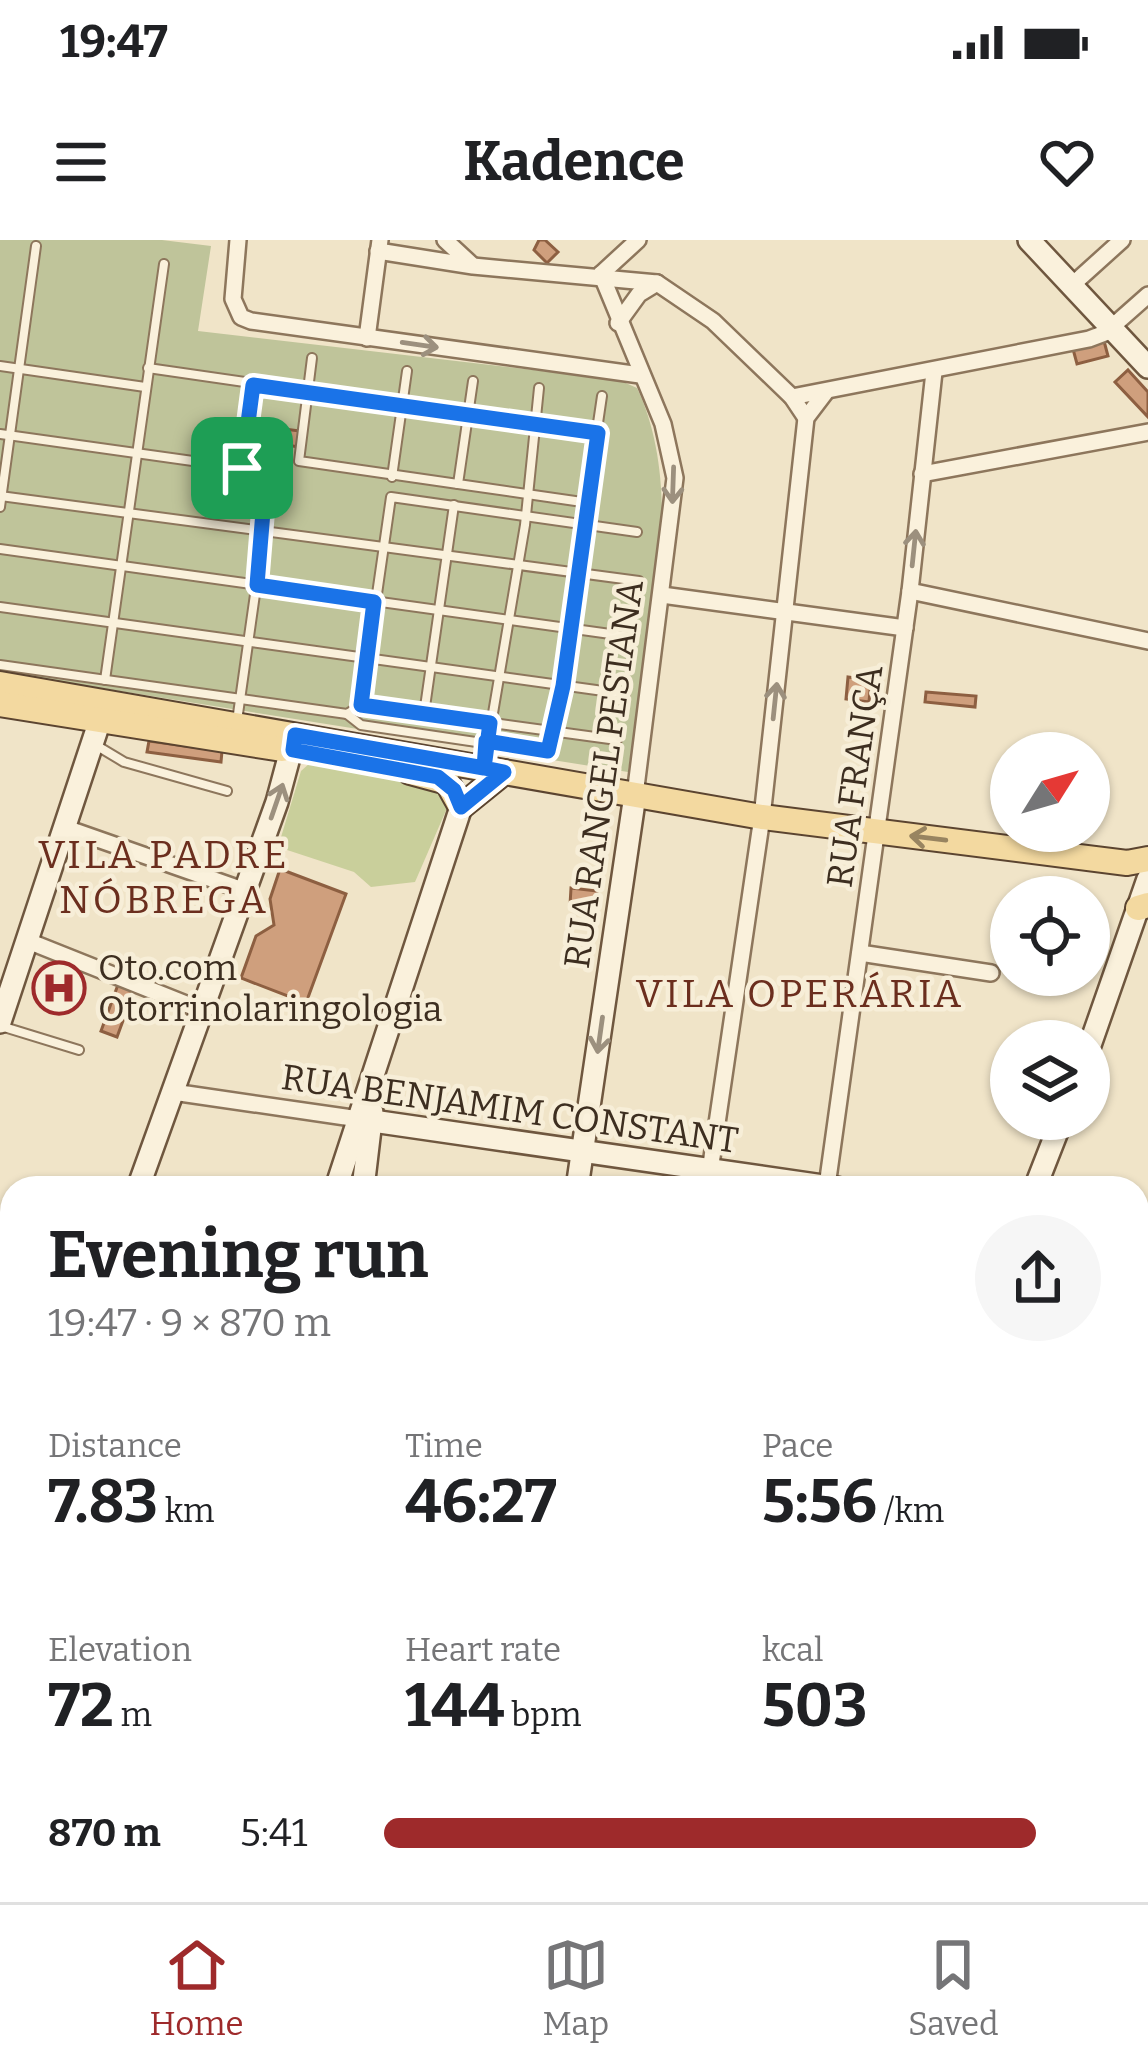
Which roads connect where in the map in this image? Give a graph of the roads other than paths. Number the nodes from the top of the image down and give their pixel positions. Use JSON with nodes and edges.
{"nodes":[{"id":1,"x":445,"y":240,"type":"edge"},
{"id":2,"x":638,"y":240,"type":"edge"},
{"id":3,"x":1029,"y":240,"type":"edge"},
{"id":4,"x":1123,"y":240,"type":"edge"},
{"id":5,"x":233,"y":241,"type":"edge"},
{"id":6,"x":379,"y":245,"type":"edge"},
{"id":7,"x":36,"y":246,"type":"dead end"},
{"id":8,"x":164,"y":264,"type":"dead end"},
{"id":9,"x":473,"y":266,"type":"junction"},
{"id":10,"x":602,"y":274,"type":"junction"},
{"id":11,"x":656,"y":284,"type":"junction"},
{"id":12,"x":1072,"y":286,"type":"junction"},
{"id":13,"x":1148,"y":295,"type":"edge"},
{"id":14,"x":618,"y":323,"type":"junction"},
{"id":15,"x":1110,"y":328,"type":"junction"},
{"id":16,"x":367,"y":338,"type":"junction"},
{"id":17,"x":312,"y":358,"type":"dead end"},
{"id":18,"x":0,"y":366,"type":"edge"},
{"id":19,"x":1148,"y":367,"type":"edge"},
{"id":20,"x":20,"y":368,"type":"junction"},
{"id":21,"x":148,"y":368,"type":"junction"},
{"id":22,"x":407,"y":371,"type":"dead end"},
{"id":23,"x":934,"y":372,"type":"junction"},
{"id":24,"x":640,"y":375,"type":"junction"},
{"id":25,"x":473,"y":381,"type":"dead end"},
{"id":26,"x":253,"y":385,"type":"junction"},
{"id":27,"x":145,"y":387,"type":"junction"},
{"id":28,"x":539,"y":388,"type":"dead end"},
{"id":29,"x":825,"y":393,"type":"junction"},
{"id":30,"x":307,"y":394,"type":"junction"},
{"id":31,"x":602,"y":396,"type":"dead end"},
{"id":32,"x":792,"y":397,"type":"junction"},
{"id":33,"x":402,"y":406,"type":"junction"},
{"id":34,"x":468,"y":414,"type":"junction"},
{"id":35,"x":806,"y":418,"type":"junction"},
{"id":36,"x":536,"y":423,"type":"junction"},
{"id":37,"x":1148,"y":432,"type":"edge"},
{"id":38,"x":598,"y":433,"type":"junction"},
{"id":39,"x":5,"y":435,"type":"edge"},
{"id":40,"x":136,"y":453,"type":"junction"},
{"id":41,"x":242,"y":468,"type":"junction"},
{"id":42,"x":922,"y":474,"type":"junction"},
{"id":43,"x":392,"y":477,"type":"junction"},
{"id":44,"x":458,"y":484,"type":"junction"},
{"id":45,"x":528,"y":495,"type":"junction"},
{"id":46,"x":1,"y":496,"type":"edge"},
{"id":47,"x":589,"y":503,"type":"junction"},
{"id":48,"x":454,"y":505,"type":"junction"},
{"id":49,"x":0,"y":507,"type":"edge"},
{"id":50,"x":129,"y":513,"type":"junction"},
{"id":51,"x":526,"y":517,"type":"junction"},
{"id":52,"x":586,"y":525,"type":"junction"},
{"id":53,"x":264,"y":531,"type":"junction"},
{"id":54,"x":637,"y":532,"type":"dead end"},
{"id":55,"x":382,"y":548,"type":"junction"},
{"id":56,"x":0,"y":549,"type":"edge"},
{"id":57,"x":448,"y":557,"type":"junction"},
{"id":58,"x":122,"y":565,"type":"junction"},
{"id":59,"x":516,"y":566,"type":"junction"},
{"id":60,"x":579,"y":574,"type":"junction"},
{"id":61,"x":639,"y":581,"type":"dead end"},
{"id":62,"x":257,"y":585,"type":"junction"},
{"id":63,"x":910,"y":590,"type":"junction"},
{"id":64,"x":662,"y":595,"type":"junction"},
{"id":65,"x":374,"y":602,"type":"junction"},
{"id":66,"x":0,"y":607,"type":"edge"},
{"id":67,"x":441,"y":611,"type":"junction"},
{"id":68,"x":784,"y":611,"type":"junction"},
{"id":69,"x":510,"y":620,"type":"junction"},
{"id":70,"x":113,"y":622,"type":"junction"},
{"id":71,"x":905,"y":628,"type":"junction"},
{"id":72,"x":570,"y":629,"type":"junction"},
{"id":73,"x":632,"y":637,"type":"dead end"},
{"id":74,"x":248,"y":639,"type":"junction"},
{"id":75,"x":1148,"y":641,"type":"edge"},
{"id":76,"x":367,"y":657,"type":"junction"},
{"id":77,"x":0,"y":664,"type":"edge"},
{"id":78,"x":433,"y":667,"type":"junction"},
{"id":79,"x":501,"y":676,"type":"junction"},
{"id":80,"x":105,"y":680,"type":"junction"},
{"id":81,"x":0,"y":684,"type":"edge"},
{"id":82,"x":563,"y":686,"type":"junction"},
{"id":83,"x":625,"y":694,"type":"dead end"},
{"id":84,"x":239,"y":700,"type":"junction"},
{"id":85,"x":0,"y":704,"type":"edge"},
{"id":86,"x":361,"y":705,"type":"junction"},
{"id":87,"x":158,"y":710,"type":"junction"},
{"id":88,"x":238,"y":714,"type":"dead end"},
{"id":89,"x":347,"y":714,"type":"junction"},
{"id":90,"x":424,"y":714,"type":"junction"},
{"id":91,"x":490,"y":723,"type":"junction"},
{"id":92,"x":96,"y":732,"type":"junction"},
{"id":93,"x":554,"y":732,"type":"junction"},
{"id":94,"x":617,"y":740,"type":"dead end"},
{"id":95,"x":486,"y":741,"type":"junction"},
{"id":96,"x":294,"y":743,"type":"junction"},
{"id":97,"x":494,"y":770,"type":"junction"},
{"id":98,"x":227,"y":791,"type":"dead end"},
{"id":99,"x":635,"y":795,"type":"junction"},
{"id":100,"x":461,"y":807,"type":"junction"},
{"id":101,"x":762,"y":818,"type":"junction"},
{"id":102,"x":66,"y":828,"type":"junction"},
{"id":103,"x":878,"y":831,"type":"junction"},
{"id":104,"x":1143,"y":869,"type":"edge"},
{"id":105,"x":243,"y":890,"type":"junction"},
{"id":106,"x":1143,"y":907,"type":"edge"},
{"id":107,"x":28,"y":941,"type":"junction"},
{"id":108,"x":860,"y":953,"type":"junction"},
{"id":109,"x":990,"y":973,"type":"edge"},
{"id":110,"x":5,"y":992,"type":"edge"},
{"id":111,"x":202,"y":1010,"type":"junction"},
{"id":112,"x":1100,"y":1020,"type":"edge"},
{"id":113,"x":0,"y":1024,"type":"edge"},
{"id":114,"x":79,"y":1050,"type":"dead end"},
{"id":115,"x":173,"y":1092,"type":"junction"},
{"id":116,"x":366,"y":1120,"type":"junction"},
{"id":117,"x":1054,"y":1140,"type":"edge"},
{"id":118,"x":583,"y":1151,"type":"junction"},
{"id":119,"x":710,"y":1172,"type":"junction"},
{"id":120,"x":142,"y":1176,"type":"edge"},
{"id":121,"x":341,"y":1176,"type":"edge"},
{"id":122,"x":364,"y":1176,"type":"edge"},
{"id":123,"x":580,"y":1176,"type":"edge"},
{"id":124,"x":743,"y":1176,"type":"edge"},
{"id":125,"x":828,"y":1176,"type":"edge"},
{"id":126,"x":1040,"y":1176,"type":"edge"}],
"edges":[{"from":1,"to":9,"type":"street"},
{"from":2,"to":10,"type":"street"},
{"from":3,"to":12,"type":"main road"},
{"from":4,"to":12,"type":"street"},
{"from":5,"to":16,"type":"street"},
{"from":6,"to":9,"type":"street"},
{"from":6,"to":16,"type":"street"},
{"from":7,"to":20,"type":"lane"},
{"from":8,"to":21,"type":"lane"},
{"from":9,"to":10,"type":"street"},
{"from":10,"to":11,"type":"street"},
{"from":10,"to":14,"type":"street","name":"RUA RANGEL PESTANA"},
{"from":11,"to":14,"type":"street"},
{"from":11,"to":32,"type":"street"},
{"from":12,"to":15,"type":"main road"},
{"from":13,"to":15,"type":"street"},
{"from":14,"to":24,"type":"street","name":"RUA RANGEL PESTANA"},
{"from":15,"to":19,"type":"main road"},
{"from":15,"to":23,"type":"street"},
{"from":16,"to":24,"type":"street","one_way":true},
{"from":17,"to":30,"type":"lane"},
{"from":18,"to":20,"type":"lane"},
{"from":20,"to":27,"type":"lane"},
{"from":20,"to":39,"type":"lane"},
{"from":21,"to":26,"type":"lane"},
{"from":21,"to":27,"type":"lane"},
{"from":22,"to":33,"type":"lane"},
{"from":23,"to":29,"type":"street"},
{"from":23,"to":42,"type":"street","name":"RUA FRANÇA"},
{"from":24,"to":64,"type":"street","name":"RUA RANGEL PESTANA","one_way":true},
{"from":25,"to":34,"type":"lane"},
{"from":26,"to":30,"type":"lane"},
{"from":26,"to":41,"type":"lane"},
{"from":27,"to":40,"type":"lane"},
{"from":28,"to":36,"type":"lane"},
{"from":29,"to":32,"type":"street"},
{"from":29,"to":35,"type":"street"},
{"from":30,"to":33,"type":"lane"},
{"from":30,"to":43,"type":"lane"},
{"from":31,"to":38,"type":"lane"},
{"from":32,"to":35,"type":"street"},
{"from":33,"to":34,"type":"lane"},
{"from":33,"to":43,"type":"lane"},
{"from":34,"to":36,"type":"lane"},
{"from":34,"to":44,"type":"lane"},
{"from":35,"to":68,"type":"street"},
{"from":36,"to":38,"type":"lane"},
{"from":36,"to":45,"type":"lane"},
{"from":37,"to":42,"type":"street"},
{"from":38,"to":47,"type":"lane"},
{"from":39,"to":40,"type":"lane"},
{"from":39,"to":46,"type":"lane"},
{"from":40,"to":41,"type":"lane"},
{"from":40,"to":50,"type":"lane"},
{"from":41,"to":53,"type":"lane"},
{"from":63,"to":42,"type":"street","name":"RUA FRANÇA","one_way":true},
{"from":43,"to":44,"type":"lane"},
{"from":44,"to":45,"type":"lane"},
{"from":45,"to":47,"type":"lane"},
{"from":45,"to":51,"type":"lane"},
{"from":46,"to":49,"type":"lane"},
{"from":46,"to":50,"type":"lane"},
{"from":47,"to":52,"type":"lane"},
{"from":48,"to":51,"type":"lane"},
{"from":48,"to":55,"type":"lane"},
{"from":48,"to":57,"type":"lane"},
{"from":50,"to":53,"type":"lane"},
{"from":50,"to":58,"type":"lane"},
{"from":51,"to":52,"type":"lane"},
{"from":51,"to":59,"type":"lane"},
{"from":52,"to":54,"type":"lane"},
{"from":52,"to":60,"type":"lane"},
{"from":53,"to":55,"type":"lane"},
{"from":53,"to":62,"type":"lane"},
{"from":55,"to":57,"type":"lane"},
{"from":55,"to":65,"type":"lane"},
{"from":56,"to":58,"type":"lane"},
{"from":57,"to":59,"type":"lane"},
{"from":57,"to":67,"type":"lane"},
{"from":58,"to":62,"type":"lane"},
{"from":58,"to":70,"type":"lane"},
{"from":59,"to":60,"type":"lane"},
{"from":59,"to":69,"type":"lane"},
{"from":60,"to":61,"type":"lane"},
{"from":60,"to":72,"type":"lane"},
{"from":62,"to":65,"type":"lane"},
{"from":62,"to":74,"type":"lane"},
{"from":63,"to":71,"type":"street","name":"RUA FRANÇA"},
{"from":63,"to":75,"type":"street"},
{"from":64,"to":68,"type":"street"},
{"from":64,"to":99,"type":"street","name":"RUA RANGEL PESTANA"},
{"from":65,"to":67,"type":"lane"},
{"from":65,"to":76,"type":"lane"},
{"from":66,"to":70,"type":"lane"},
{"from":67,"to":69,"type":"lane"},
{"from":67,"to":78,"type":"lane"},
{"from":68,"to":71,"type":"street"},
{"from":101,"to":68,"type":"street","one_way":true},
{"from":69,"to":72,"type":"lane"},
{"from":69,"to":79,"type":"lane"},
{"from":70,"to":74,"type":"lane"},
{"from":70,"to":80,"type":"lane"},
{"from":71,"to":103,"type":"street","name":"RUA FRANÇA"},
{"from":72,"to":73,"type":"lane"},
{"from":72,"to":82,"type":"lane"},
{"from":74,"to":76,"type":"lane"},
{"from":74,"to":84,"type":"lane"},
{"from":76,"to":78,"type":"lane"},
{"from":76,"to":86,"type":"lane"},
{"from":77,"to":80,"type":"lane"},
{"from":78,"to":79,"type":"lane"},
{"from":78,"to":90,"type":"lane"},
{"from":79,"to":82,"type":"lane"},
{"from":79,"to":91,"type":"lane"},
{"from":80,"to":84,"type":"lane"},
{"from":81,"to":87,"type":"main road"},
{"from":82,"to":83,"type":"lane"},
{"from":82,"to":93,"type":"lane"},
{"from":84,"to":88,"type":"lane"},
{"from":84,"to":89,"type":"lane"},
{"from":85,"to":92,"type":"main road"},
{"from":86,"to":89,"type":"lane"},
{"from":86,"to":90,"type":"lane"},
{"from":87,"to":92,"type":"main road"},
{"from":87,"to":96,"type":"main road"},
{"from":89,"to":95,"type":"lane"},
{"from":90,"to":91,"type":"lane"},
{"from":91,"to":93,"type":"lane"},
{"from":91,"to":95,"type":"lane"},
{"from":92,"to":96,"type":"main road"},
{"from":92,"to":98,"type":"lane"},
{"from":92,"to":102,"type":"main road"},
{"from":93,"to":94,"type":"lane"},
{"from":93,"to":95,"type":"lane"},
{"from":95,"to":97,"type":"lane"},
{"from":96,"to":97,"type":"main road"},
{"from":96,"to":100,"type":"main road"},
{"from":105,"to":96,"type":"main road","one_way":true},
{"from":97,"to":99,"type":"main road"},
{"from":97,"to":100,"type":"main road"},
{"from":99,"to":101,"type":"main road"},
{"from":99,"to":118,"type":"main road","name":"RUA RANGEL PESTANA","one_way":true},
{"from":100,"to":116,"type":"main road"},
{"from":101,"to":103,"type":"main road"},
{"from":101,"to":119,"type":"street"},
{"from":102,"to":105,"type":"street"},
{"from":102,"to":107,"type":"main road"},
{"from":104,"to":103,"type":"main road","one_way":true},
{"from":103,"to":108,"type":"street","name":"RUA FRANÇA"},
{"from":104,"to":106,"type":"main road"},
{"from":105,"to":111,"type":"main road"},
{"from":106,"to":112,"type":"main road"},
{"from":107,"to":110,"type":"main road"},
{"from":107,"to":111,"type":"street"},
{"from":108,"to":109,"type":"street"},
{"from":108,"to":125,"type":"street","name":"RUA FRANÇA"},
{"from":110,"to":113,"type":"main road"},
{"from":111,"to":115,"type":"main road"},
{"from":113,"to":114,"type":"lane"},
{"from":115,"to":116,"type":"street","name":"RUA BENJAMIM CONSTANT"},
{"from":115,"to":120,"type":"main road"},
{"from":116,"to":118,"type":"main road","name":"RUA BENJAMIM CONSTANT"},
{"from":116,"to":121,"type":"main road"},
{"from":116,"to":122,"type":"main road"},
{"from":117,"to":126,"type":"main road"},
{"from":118,"to":119,"type":"main road","name":"RUA BENJAMIM CONSTANT"},
{"from":118,"to":123,"type":"main road","name":"RUA RANGEL PESTANA"},
{"from":119,"to":124,"type":"main road","name":"RUA BENJAMIM CONSTANT"}]}
